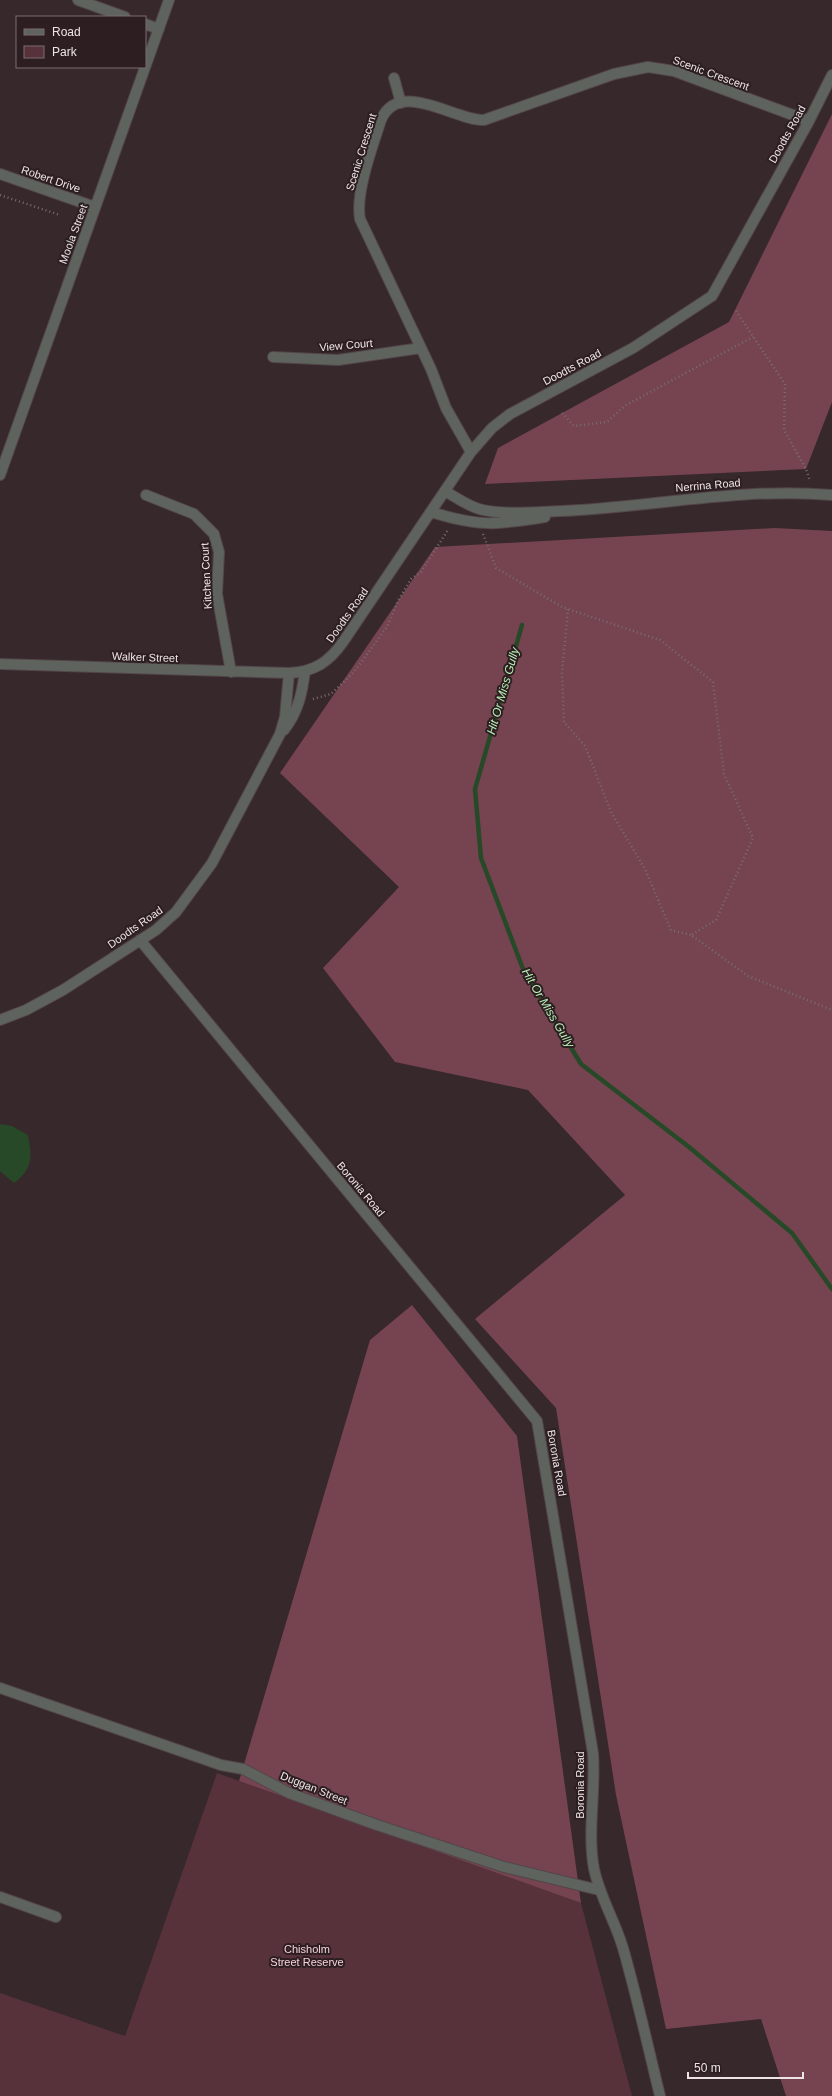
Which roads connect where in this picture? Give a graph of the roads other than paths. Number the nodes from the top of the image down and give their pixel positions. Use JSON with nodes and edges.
{"nodes":[{"id":1,"x":78,"y":0,"type":"edge"},
{"id":2,"x":170,"y":0,"type":"edge"},
{"id":3,"x":122,"y":16,"type":"edge"},
{"id":4,"x":146,"y":24,"type":"edge"},
{"id":5,"x":159,"y":29,"type":"junction"},
{"id":6,"x":623,"y":61,"type":"dead end"},
{"id":7,"x":146,"y":65,"type":"edge"},
{"id":8,"x":145,"y":68,"type":"edge"},
{"id":9,"x":626,"y":71,"type":"junction"},
{"id":10,"x":832,"y":75,"type":"edge"},
{"id":11,"x":394,"y":78,"type":"dead end"},
{"id":12,"x":401,"y":103,"type":"junction"},
{"id":13,"x":809,"y":122,"type":"junction"},
{"id":14,"x":0,"y":174,"type":"edge"},
{"id":15,"x":95,"y":207,"type":"junction"},
{"id":16,"x":421,"y":348,"type":"junction"},
{"id":17,"x":273,"y":357,"type":"dead end"},
{"id":18,"x":472,"y":452,"type":"junction"},
{"id":19,"x":0,"y":475,"type":"edge"},
{"id":20,"x":445,"y":491,"type":"junction"},
{"id":21,"x":832,"y":495,"type":"edge"},
{"id":22,"x":146,"y":496,"type":"dead end"},
{"id":23,"x":586,"y":510,"type":"junction"},
{"id":24,"x":431,"y":512,"type":"junction"},
{"id":25,"x":0,"y":664,"type":"edge"},
{"id":26,"x":305,"y":671,"type":"junction"},
{"id":27,"x":231,"y":672,"type":"junction"},
{"id":28,"x":288,"y":673,"type":"junction"},
{"id":29,"x":275,"y":743,"type":"junction"},
{"id":30,"x":140,"y":940,"type":"junction"},
{"id":31,"x":0,"y":1020,"type":"edge"},
{"id":32,"x":0,"y":1688,"type":"edge"},
{"id":33,"x":599,"y":1890,"type":"junction"},
{"id":34,"x":0,"y":1897,"type":"edge"},
{"id":35,"x":56,"y":1917,"type":"dead end"},
{"id":36,"x":660,"y":2096,"type":"edge"}],
"edges":[{"from":1,"to":3,"type":"street"},
{"from":2,"to":5,"type":"street","name":"Moola Street"},
{"from":4,"to":5,"type":"street"},
{"from":5,"to":7,"type":"street","name":"Moola Street"},
{"from":6,"to":9,"type":"street"},
{"from":8,"to":15,"type":"street","name":"Moola Street"},
{"from":9,"to":12,"type":"street","name":"Scenic Crescent"},
{"from":9,"to":13,"type":"street","name":"Scenic Crescent"},
{"from":10,"to":13,"type":"street","name":"Doodts Road"},
{"from":11,"to":12,"type":"street"},
{"from":12,"to":16,"type":"street","name":"Scenic Crescent"},
{"from":13,"to":18,"type":"street","name":"Doodts Road"},
{"from":14,"to":15,"type":"street","name":"Robert Drive"},
{"from":15,"to":19,"type":"street","name":"Moola Street"},
{"from":16,"to":17,"type":"street","name":"View Court"},
{"from":16,"to":18,"type":"street","name":"Scenic Crescent"},
{"from":18,"to":20,"type":"street","name":"Doodts Road"},
{"from":20,"to":23,"type":"street","name":"Nerrina Road"},
{"from":20,"to":24,"type":"street","name":"Doodts Road"},
{"from":21,"to":23,"type":"street","name":"Nerrina Road"},
{"from":22,"to":27,"type":"street","name":"Kitchen Court"},
{"from":23,"to":24,"type":"street","name":"Nerrina Road"},
{"from":24,"to":26,"type":"street","name":"Doodts Road"},
{"from":25,"to":27,"type":"street","name":"Walker Street"},
{"from":26,"to":28,"type":"street","name":"Doodts Road"},
{"from":26,"to":29,"type":"street","name":"Doodts Road"},
{"from":27,"to":28,"type":"street","name":"Walker Street"},
{"from":28,"to":29,"type":"street","name":"Doodts Road"},
{"from":29,"to":30,"type":"street","name":"Doodts Road"},
{"from":30,"to":31,"type":"street","name":"Doodts Road"},
{"from":30,"to":33,"type":"street","name":"Boronia Road"},
{"from":32,"to":33,"type":"street","name":"Duggan Street"},
{"from":33,"to":36,"type":"street","name":"Boronia Road"},
{"from":34,"to":35,"type":"street"}]}
